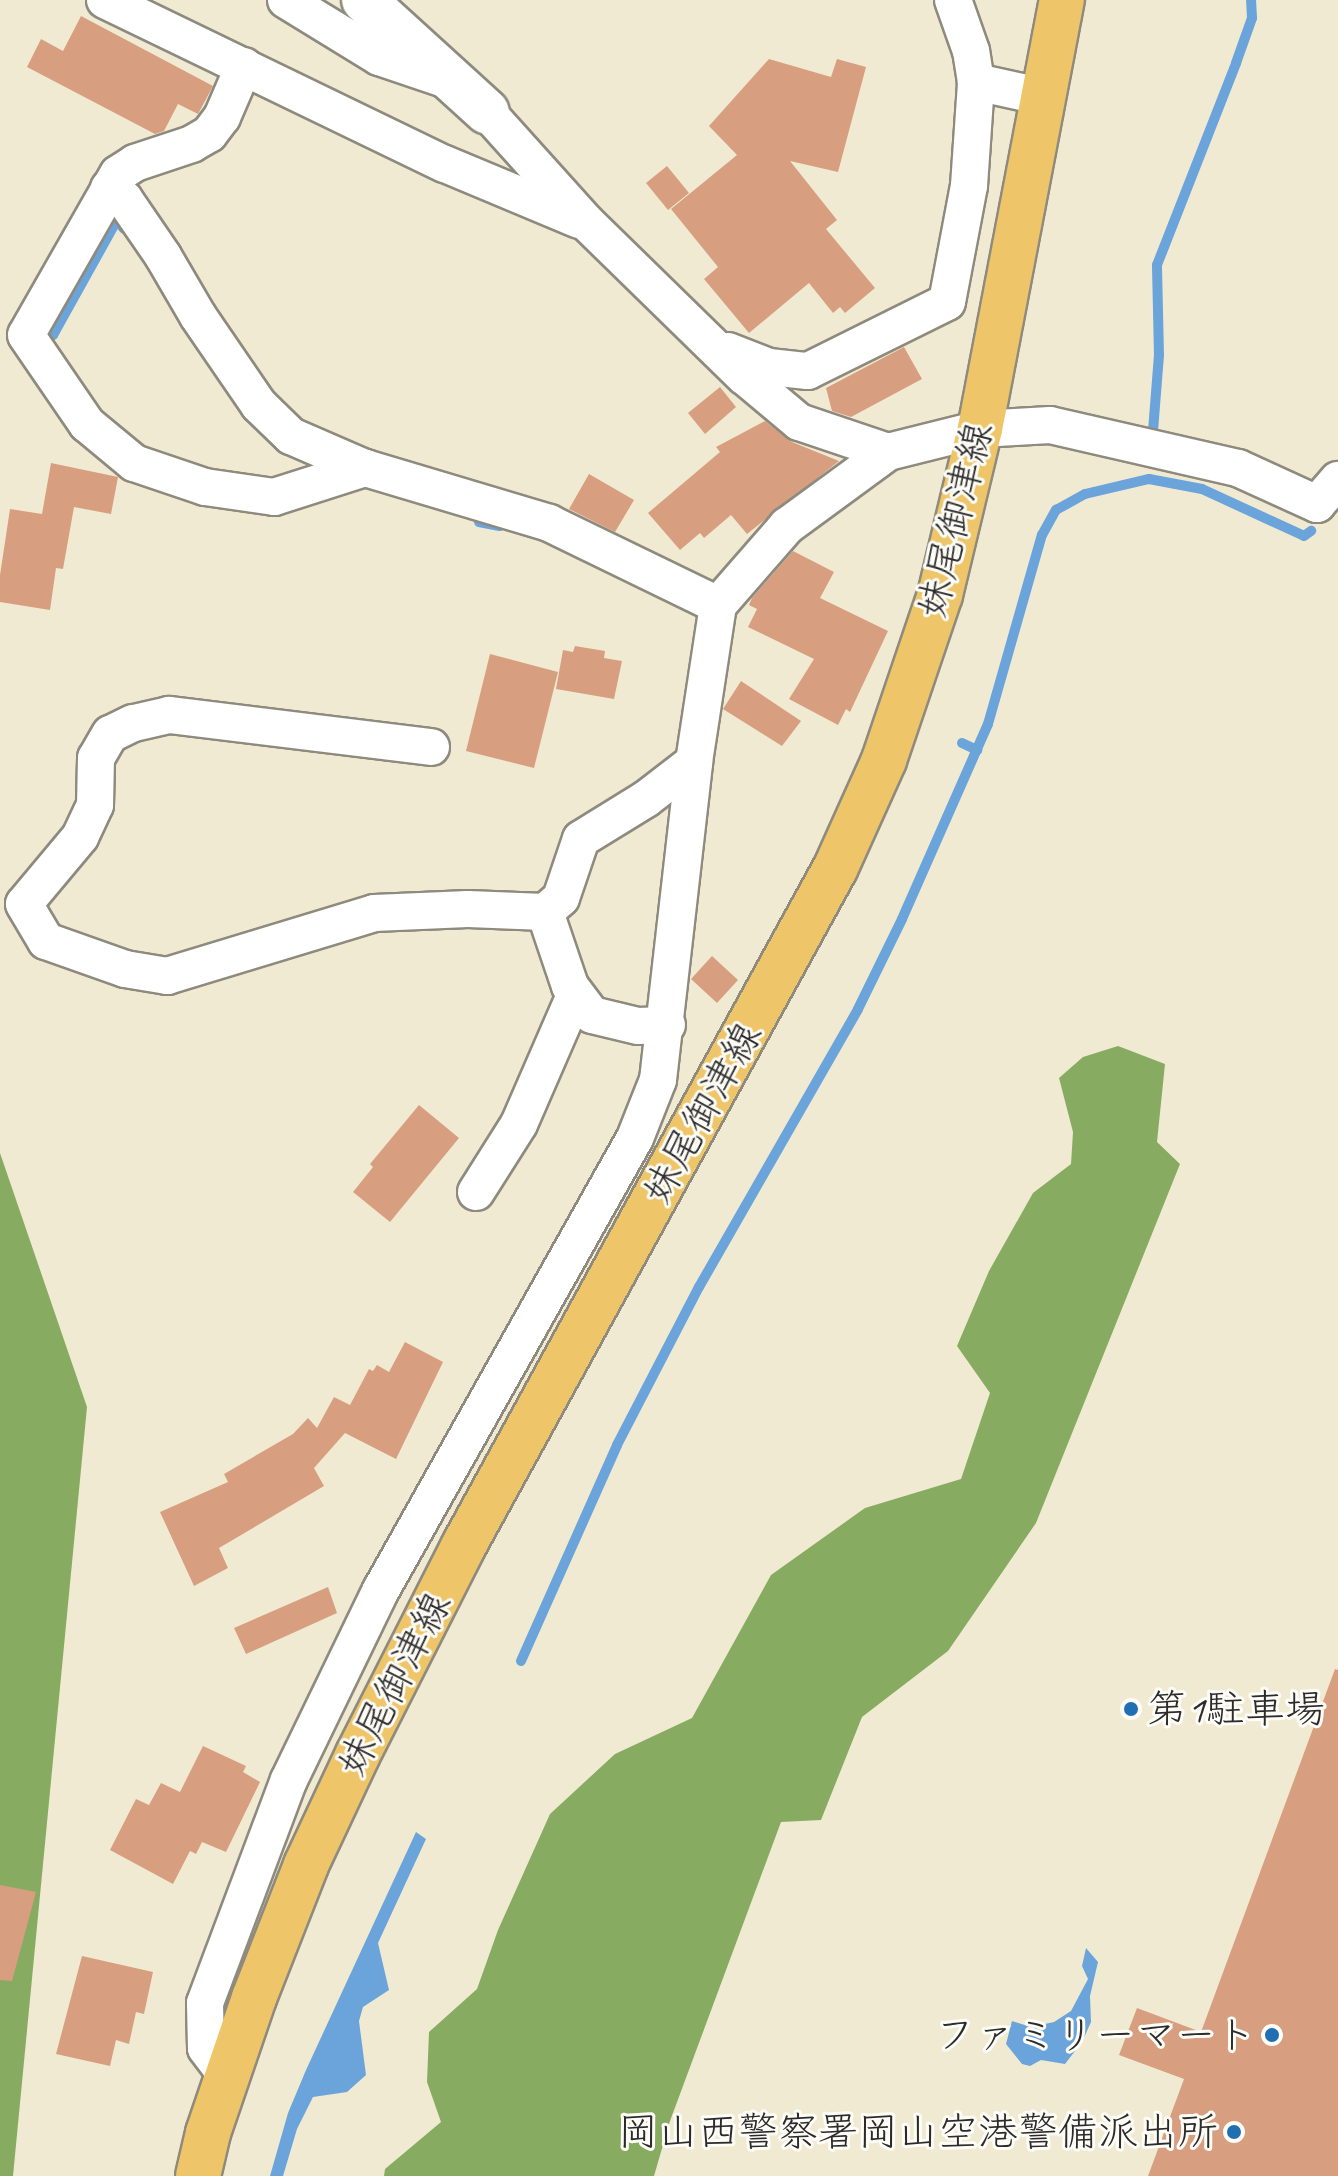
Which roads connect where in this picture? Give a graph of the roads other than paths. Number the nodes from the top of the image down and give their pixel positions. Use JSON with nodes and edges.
{"nodes":[{"id":1,"x":105,"y":0,"type":"edge"},
{"id":2,"x":286,"y":0,"type":"edge"},
{"id":3,"x":364,"y":0,"type":"edge"},
{"id":4,"x":953,"y":0,"type":"edge"},
{"id":5,"x":1062,"y":0,"type":"edge"},
{"id":6,"x":244,"y":66,"type":"junction"},
{"id":7,"x":455,"y":82,"type":"junction"},
{"id":8,"x":976,"y":82,"type":"junction"},
{"id":9,"x":1044,"y":97,"type":"junction"},
{"id":10,"x":487,"y":112,"type":"joint"},
{"id":11,"x":109,"y":188,"type":"junction"},
{"id":12,"x":587,"y":223,"type":"junction"},
{"id":13,"x":712,"y":345,"type":"junction"},
{"id":14,"x":980,"y":429,"type":"junction"},
{"id":15,"x":888,"y":452,"type":"junction"},
{"id":16,"x":365,"y":468,"type":"junction"},
{"id":17,"x":1338,"y":480,"type":"edge"},
{"id":18,"x":718,"y":605,"type":"junction"},
{"id":19,"x":431,"y":747,"type":"dead end"},
{"id":20,"x":694,"y":762,"type":"junction"},
{"id":21,"x":545,"y":912,"type":"junction"},
{"id":22,"x":575,"y":995,"type":"junction"},
{"id":23,"x":667,"y":1025,"type":"junction"},
{"id":24,"x":476,"y":1192,"type":"dead end"},
{"id":25,"x":334,"y":1682,"type":"junction"},
{"id":26,"x":385,"y":1702,"type":"junction"},
{"id":27,"x":227,"y":2076,"type":"junction"},
{"id":28,"x":198,"y":2176,"type":"edge"}],
"edges":[{"from":1,"to":6,"type":"street"},
{"from":2,"to":7,"type":"street"},
{"from":3,"to":7,"type":"street"},
{"from":4,"to":8,"type":"street"},
{"from":5,"to":9,"type":"main road","name":"妹尾御津線"},
{"from":6,"to":11,"type":"street"},
{"from":6,"to":12,"type":"street"},
{"from":7,"to":10,"type":"street"},
{"from":8,"to":9,"type":"street"},
{"from":8,"to":13,"type":"street"},
{"from":9,"to":14,"type":"main road","name":"妹尾御津線"},
{"from":10,"to":12,"type":"street"},
{"from":11,"to":16,"type":"street"},
{"from":11,"to":16,"type":"street"},
{"from":12,"to":13,"type":"street"},
{"from":13,"to":15,"type":"street"},
{"from":14,"to":15,"type":"street"},
{"from":14,"to":17,"type":"street"},
{"from":14,"to":26,"type":"main road","name":"妹尾御津線"},
{"from":15,"to":18,"type":"street"},
{"from":16,"to":18,"type":"street"},
{"from":18,"to":20,"type":"street"},
{"from":19,"to":21,"type":"street"},
{"from":20,"to":21,"type":"street"},
{"from":20,"to":23,"type":"street"},
{"from":21,"to":22,"type":"street"},
{"from":22,"to":23,"type":"street"},
{"from":22,"to":24,"type":"street"},
{"from":23,"to":25,"type":"street"},
{"from":25,"to":26,"type":"street"},
{"from":25,"to":27,"type":"street"},
{"from":26,"to":27,"type":"main road","name":"妹尾御津線"},
{"from":27,"to":28,"type":"main road","name":"妹尾御津線"}]}
